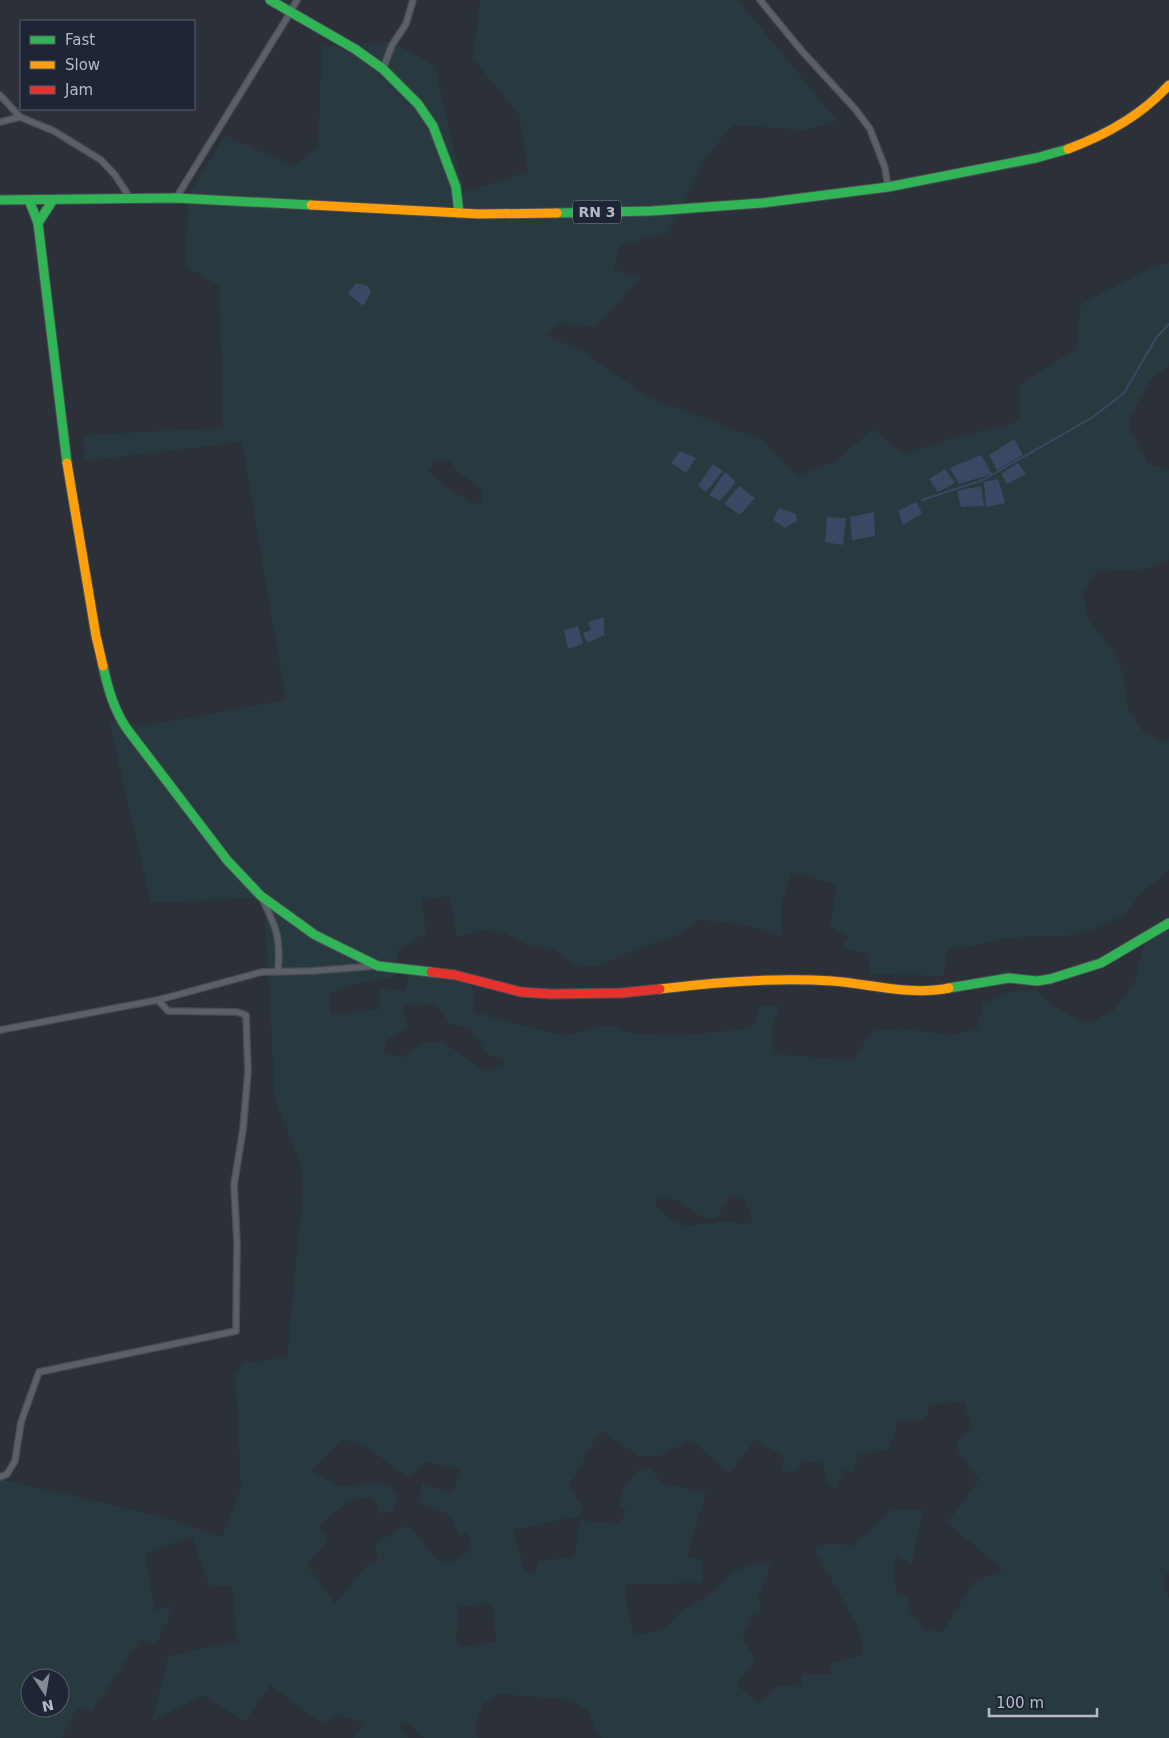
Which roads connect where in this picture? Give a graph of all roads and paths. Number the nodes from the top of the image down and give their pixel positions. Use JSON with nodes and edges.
{"nodes":[{"id":1,"x":270,"y":0,"type":"edge"},
{"id":2,"x":297,"y":0,"type":"edge"},
{"id":3,"x":413,"y":0,"type":"edge"},
{"id":4,"x":760,"y":0,"type":"edge"},
{"id":5,"x":290,"y":13,"type":"junction"},
{"id":6,"x":383,"y":69,"type":"junction"},
{"id":7,"x":1169,"y":85,"type":"edge"},
{"id":8,"x":0,"y":94,"type":"edge"},
{"id":9,"x":20,"y":117,"type":"junction"},
{"id":10,"x":0,"y":122,"type":"edge"},
{"id":11,"x":888,"y":187,"type":"junction"},
{"id":12,"x":130,"y":198,"type":"junction"},
{"id":13,"x":176,"y":198,"type":"junction"},
{"id":14,"x":0,"y":200,"type":"edge"},
{"id":15,"x":29,"y":200,"type":"junction"},
{"id":16,"x":53,"y":200,"type":"junction"},
{"id":17,"x":459,"y":213,"type":"junction"},
{"id":18,"x":38,"y":223,"type":"junction"},
{"id":19,"x":261,"y":896,"type":"junction"},
{"id":20,"x":1169,"y":923,"type":"edge"},
{"id":21,"x":378,"y":966,"type":"junction"},
{"id":22,"x":278,"y":970,"type":"junction"},
{"id":23,"x":158,"y":1000,"type":"junction"},
{"id":24,"x":0,"y":1030,"type":"edge"},
{"id":25,"x":0,"y":1477,"type":"edge"}],
"edges":[{"from":1,"to":5,"type":"street"},
{"from":2,"to":5,"type":"street"},
{"from":3,"to":6,"type":"street"},
{"from":4,"to":11,"type":"street"},
{"from":5,"to":6,"type":"street"},
{"from":5,"to":13,"type":"street"},
{"from":6,"to":17,"type":"street"},
{"from":7,"to":11,"type":"street","number":"RN 3"},
{"from":8,"to":9,"type":"street"},
{"from":9,"to":10,"type":"street"},
{"from":9,"to":12,"type":"street"},
{"from":11,"to":17,"type":"street","number":"RN 3"},
{"from":12,"to":13,"type":"street","number":"RN 3"},
{"from":12,"to":16,"type":"street","number":"RN 3"},
{"from":13,"to":17,"type":"street","number":"RN 3"},
{"from":14,"to":15,"type":"street","number":"RN 3"},
{"from":15,"to":16,"type":"street","number":"RN 3"},
{"from":15,"to":18,"type":"street"},
{"from":16,"to":18,"type":"street"},
{"from":18,"to":19,"type":"street"},
{"from":19,"to":21,"type":"street"},
{"from":19,"to":22,"type":"street"},
{"from":20,"to":21,"type":"street"},
{"from":21,"to":22,"type":"street"},
{"from":22,"to":23,"type":"street"},
{"from":23,"to":24,"type":"street"},
{"from":23,"to":25,"type":"street"}]}
